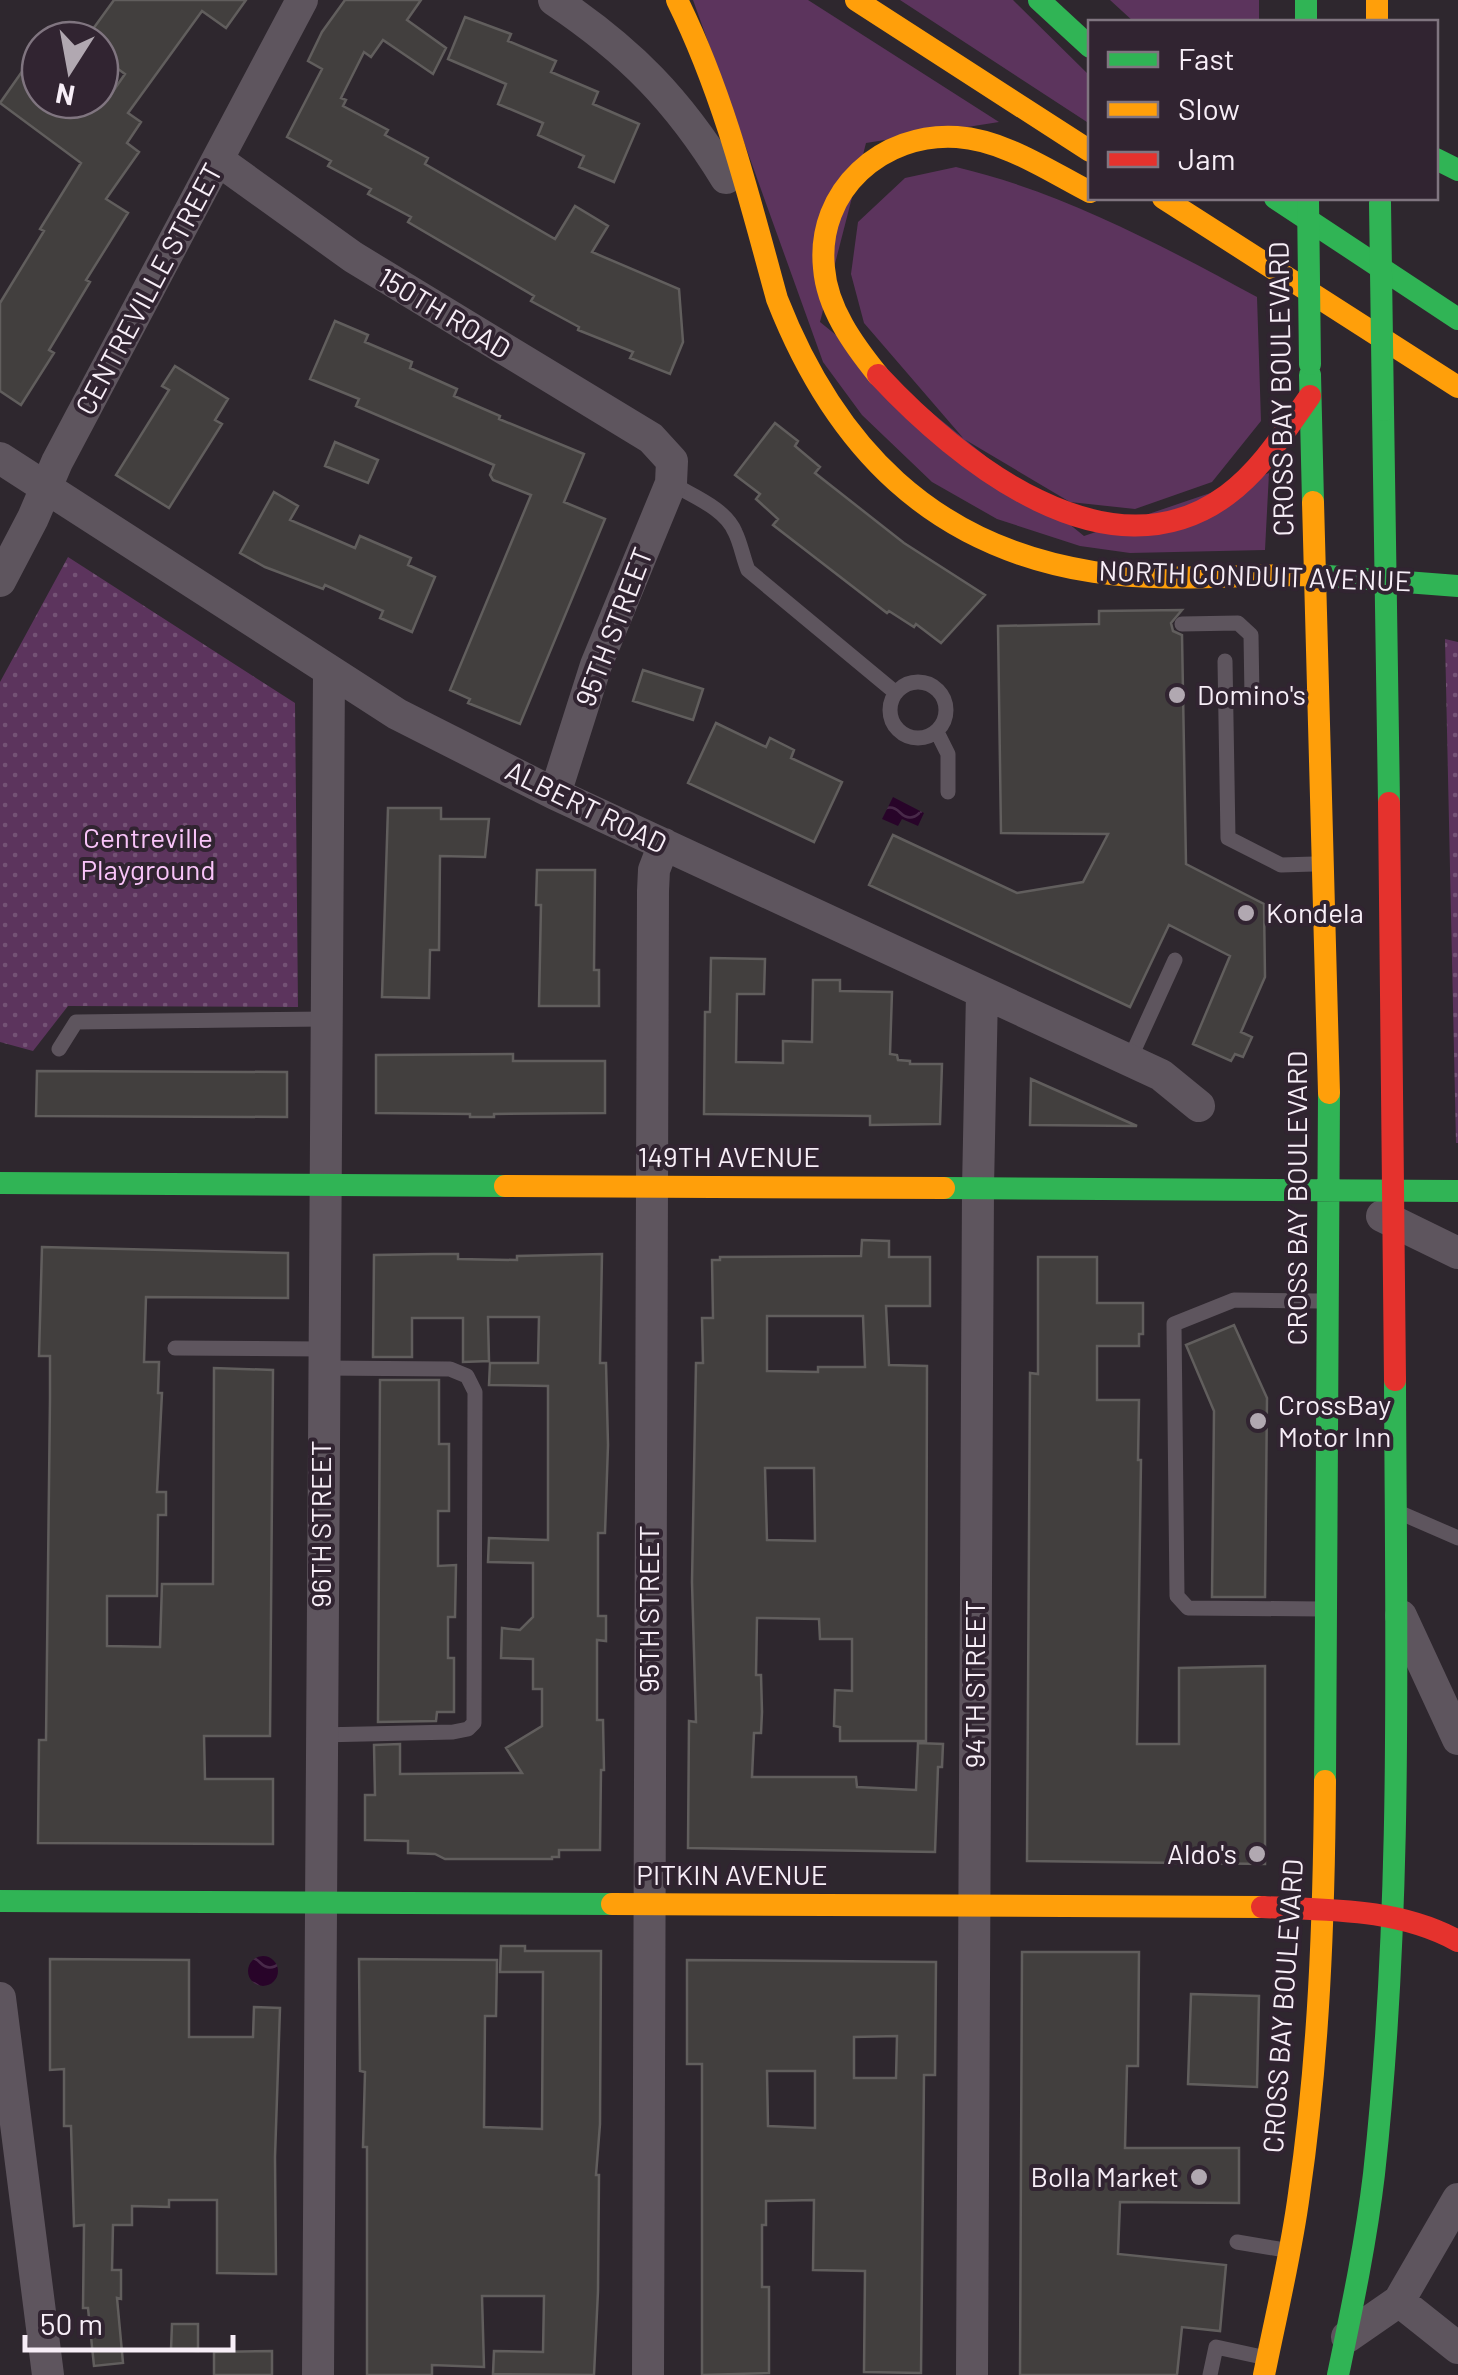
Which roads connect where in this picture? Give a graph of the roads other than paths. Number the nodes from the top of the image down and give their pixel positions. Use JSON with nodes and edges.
{"nodes":[{"id":1,"x":302,"y":0,"type":"edge"},
{"id":2,"x":554,"y":0,"type":"edge"},
{"id":3,"x":677,"y":0,"type":"edge"},
{"id":4,"x":856,"y":0,"type":"edge"},
{"id":5,"x":1038,"y":0,"type":"edge"},
{"id":6,"x":1088,"y":45,"type":"edge"},
{"id":7,"x":1088,"y":150,"type":"edge"},
{"id":8,"x":218,"y":160,"type":"junction"},
{"id":9,"x":1088,"y":191,"type":"edge"},
{"id":10,"x":1166,"y":200,"type":"edge"},
{"id":11,"x":1277,"y":200,"type":"edge"},
{"id":12,"x":1308,"y":200,"type":"edge"},
{"id":13,"x":1380,"y":200,"type":"edge"},
{"id":14,"x":1158,"y":221,"type":"dead end"},
{"id":15,"x":1284,"y":276,"type":"junction"},
{"id":16,"x":777,"y":299,"type":"junction"},
{"id":17,"x":1458,"y":319,"type":"edge"},
{"id":18,"x":1458,"y":387,"type":"edge"},
{"id":19,"x":1310,"y":396,"type":"junction"},
{"id":20,"x":0,"y":458,"type":"edge"},
{"id":21,"x":672,"y":472,"type":"junction"},
{"id":22,"x":46,"y":489,"type":"junction"},
{"id":23,"x":1315,"y":576,"type":"junction"},
{"id":24,"x":1386,"y":579,"type":"junction"},
{"id":25,"x":0,"y":580,"type":"edge"},
{"id":26,"x":1458,"y":586,"type":"edge"},
{"id":27,"x":1182,"y":624,"type":"dead end"},
{"id":28,"x":1225,"y":661,"type":"dead end"},
{"id":29,"x":329,"y":672,"type":"junction"},
{"id":30,"x":896,"y":692,"type":"junction"},
{"id":31,"x":1318,"y":696,"type":"junction"},
{"id":32,"x":1226,"y":698,"type":"junction"},
{"id":33,"x":1252,"y":698,"type":"junction"},
{"id":34,"x":937,"y":732,"type":"junction"},
{"id":35,"x":948,"y":792,"type":"dead end"},
{"id":36,"x":555,"y":794,"type":"junction"},
{"id":37,"x":664,"y":844,"type":"junction"},
{"id":38,"x":1323,"y":864,"type":"junction"},
{"id":39,"x":1175,"y":960,"type":"dead end"},
{"id":40,"x":982,"y":993,"type":"junction"},
{"id":41,"x":326,"y":1020,"type":"junction"},
{"id":42,"x":58,"y":1049,"type":"dead end"},
{"id":43,"x":1129,"y":1061,"type":"junction"},
{"id":44,"x":1200,"y":1106,"type":"dead end"},
{"id":45,"x":0,"y":1183,"type":"edge"},
{"id":46,"x":324,"y":1185,"type":"junction"},
{"id":47,"x":650,"y":1187,"type":"junction"},
{"id":48,"x":978,"y":1188,"type":"junction"},
{"id":49,"x":1328,"y":1190,"type":"junction"},
{"id":50,"x":1458,"y":1191,"type":"edge"},
{"id":51,"x":1393,"y":1206,"type":"junction"},
{"id":52,"x":1458,"y":1254,"type":"edge"},
{"id":53,"x":1328,"y":1301,"type":"junction"},
{"id":54,"x":175,"y":1348,"type":"dead end"},
{"id":55,"x":322,"y":1359,"type":"junction"},
{"id":56,"x":1395,"y":1511,"type":"junction"},
{"id":57,"x":1458,"y":1538,"type":"edge"},
{"id":58,"x":1394,"y":1603,"type":"junction"},
{"id":59,"x":1326,"y":1609,"type":"junction"},
{"id":60,"x":320,"y":1735,"type":"junction"},
{"id":61,"x":1458,"y":1739,"type":"edge"},
{"id":62,"x":0,"y":1901,"type":"edge"},
{"id":63,"x":320,"y":1902,"type":"junction"},
{"id":64,"x":649,"y":1904,"type":"junction"},
{"id":65,"x":974,"y":1906,"type":"junction"},
{"id":66,"x":1322,"y":1911,"type":"junction"},
{"id":67,"x":1392,"y":1918,"type":"junction"},
{"id":68,"x":1458,"y":1942,"type":"edge"},
{"id":69,"x":0,"y":1998,"type":"edge"},
{"id":70,"x":1458,"y":2200,"type":"edge"},
{"id":71,"x":1237,"y":2242,"type":"dead end"},
{"id":72,"x":1288,"y":2250,"type":"junction"},
{"id":73,"x":1399,"y":2301,"type":"junction"},
{"id":74,"x":1348,"y":2337,"type":"junction"},
{"id":75,"x":1458,"y":2348,"type":"edge"},
{"id":76,"x":1266,"y":2367,"type":"edge"},
{"id":77,"x":48,"y":2375,"type":"edge"},
{"id":78,"x":318,"y":2375,"type":"edge"},
{"id":79,"x":648,"y":2375,"type":"edge"},
{"id":80,"x":972,"y":2375,"type":"edge"},
{"id":81,"x":1210,"y":2375,"type":"edge"},
{"id":82,"x":1338,"y":2375,"type":"edge"}],
"edges":[{"from":1,"to":8,"type":"street","name":"CENTREVILLE STREET"},
{"from":2,"to":16,"type":"street","name":"NORTH CONDUIT AVENUE"},
{"from":3,"to":16,"type":"main road"},
{"from":4,"to":7,"type":"main road"},
{"from":5,"to":6,"type":"main road"},
{"from":8,"to":21,"type":"street","name":"150TH ROAD"},
{"from":8,"to":22,"type":"street","name":"CENTREVILLE STREET"},
{"from":9,"to":19,"type":"main road"},
{"from":10,"to":15,"type":"main road"},
{"from":11,"to":17,"type":"main road"},
{"from":12,"to":19,"type":"main road","name":"CROSS BAY BOULEVARD","bridge":true},
{"from":13,"to":24,"type":"main road","bridge":true},
{"from":14,"to":15,"type":"main road"},
{"from":15,"to":18,"type":"main road"},
{"from":16,"to":23,"type":"main road","name":"NORTH CONDUIT AVENUE"},
{"from":19,"to":23,"type":"main road","name":"CROSS BAY BOULEVARD"},
{"from":20,"to":22,"type":"street","name":"ALBERT ROAD"},
{"from":21,"to":30,"type":"lane"},
{"from":21,"to":36,"type":"street","name":"95TH STREET"},
{"from":22,"to":25,"type":"street","name":"CENTREVILLE STREET"},
{"from":22,"to":29,"type":"street","name":"ALBERT ROAD"},
{"from":23,"to":24,"type":"main road","name":"NORTH CONDUIT AVENUE"},
{"from":23,"to":31,"type":"main road","name":"CROSS BAY BOULEVARD"},
{"from":24,"to":26,"type":"main road","name":"NORTH CONDUIT AVENUE"},
{"from":24,"to":51,"type":"main road"},
{"from":27,"to":33,"type":"lane"},
{"from":28,"to":32,"type":"lane"},
{"from":29,"to":36,"type":"street","name":"ALBERT ROAD"},
{"from":29,"to":41,"type":"street","name":"96TH STREET"},
{"from":30,"to":34,"type":"lane"},
{"from":30,"to":34,"type":"lane"},
{"from":31,"to":33,"type":"lane"},
{"from":31,"to":38,"type":"main road","name":"CROSS BAY BOULEVARD"},
{"from":32,"to":33,"type":"lane"},
{"from":32,"to":38,"type":"lane"},
{"from":34,"to":35,"type":"lane"},
{"from":36,"to":37,"type":"street","name":"ALBERT ROAD"},
{"from":37,"to":40,"type":"street","name":"ALBERT ROAD"},
{"from":37,"to":47,"type":"street","name":"95TH STREET"},
{"from":38,"to":49,"type":"main road","name":"CROSS BAY BOULEVARD"},
{"from":39,"to":43,"type":"lane"},
{"from":40,"to":43,"type":"street","name":"ALBERT ROAD"},
{"from":40,"to":48,"type":"street","name":"94TH STREET"},
{"from":41,"to":42,"type":"lane"},
{"from":41,"to":46,"type":"street","name":"96TH STREET"},
{"from":43,"to":44,"type":"street","name":"ALBERT ROAD"},
{"from":45,"to":46,"type":"main road","name":"149TH AVENUE"},
{"from":46,"to":47,"type":"main road","name":"149TH AVENUE"},
{"from":46,"to":55,"type":"street","name":"96TH STREET"},
{"from":47,"to":48,"type":"main road","name":"149TH AVENUE"},
{"from":47,"to":64,"type":"street","name":"95TH STREET"},
{"from":48,"to":49,"type":"main road","name":"149TH AVENUE"},
{"from":48,"to":65,"type":"street","name":"94TH STREET"},
{"from":49,"to":51,"type":"street"},
{"from":49,"to":53,"type":"main road","name":"CROSS BAY BOULEVARD"},
{"from":50,"to":51,"type":"main road"},
{"from":51,"to":52,"type":"street"},
{"from":51,"to":56,"type":"main road"},
{"from":53,"to":59,"type":"main road","name":"CROSS BAY BOULEVARD"},
{"from":53,"to":59,"type":"lane"},
{"from":54,"to":55,"type":"lane"},
{"from":55,"to":60,"type":"street","name":"96TH STREET"},
{"from":55,"to":60,"type":"lane"},
{"from":56,"to":57,"type":"lane"},
{"from":56,"to":58,"type":"main road"},
{"from":58,"to":61,"type":"street"},
{"from":58,"to":67,"type":"main road"},
{"from":59,"to":66,"type":"main road","name":"CROSS BAY BOULEVARD"},
{"from":60,"to":63,"type":"street","name":"96TH STREET"},
{"from":62,"to":63,"type":"main road","name":"PITKIN AVENUE"},
{"from":63,"to":64,"type":"main road","name":"PITKIN AVENUE"},
{"from":63,"to":78,"type":"street","name":"96TH STREET"},
{"from":64,"to":65,"type":"main road","name":"PITKIN AVENUE"},
{"from":64,"to":79,"type":"street","name":"95TH STREET"},
{"from":65,"to":66,"type":"main road","name":"PITKIN AVENUE"},
{"from":65,"to":80,"type":"street","name":"94TH STREET"},
{"from":66,"to":67,"type":"main road","name":"PITKIN AVENUE"},
{"from":66,"to":72,"type":"main road","name":"CROSS BAY BOULEVARD"},
{"from":67,"to":68,"type":"main road","name":"PITKIN AVENUE"},
{"from":67,"to":74,"type":"main road"},
{"from":69,"to":77,"type":"street"},
{"from":70,"to":73,"type":"street"},
{"from":71,"to":72,"type":"lane"},
{"from":72,"to":76,"type":"main road","name":"CROSS BAY BOULEVARD"},
{"from":73,"to":74,"type":"street"},
{"from":73,"to":75,"type":"street"},
{"from":74,"to":82,"type":"main road"},
{"from":76,"to":81,"type":"lane"}]}
